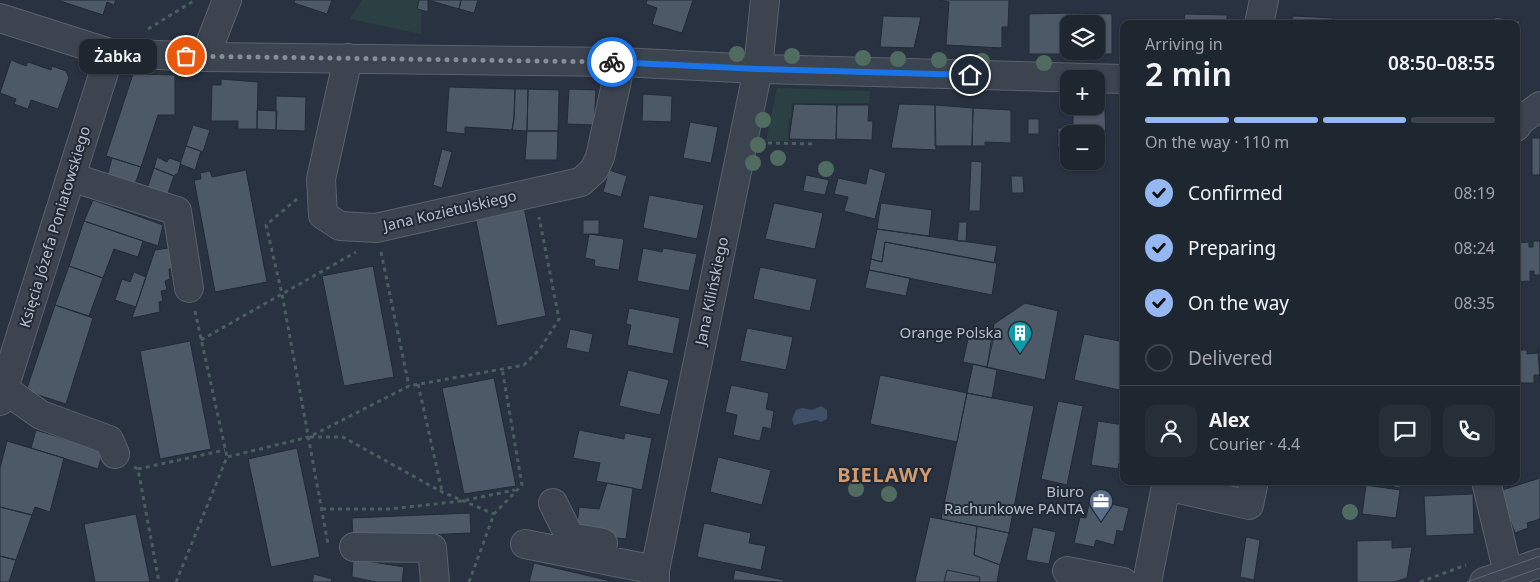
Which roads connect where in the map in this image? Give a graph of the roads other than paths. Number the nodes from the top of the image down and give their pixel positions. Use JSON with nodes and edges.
{"nodes":[{"id":1,"x":227,"y":0,"type":"edge"},
{"id":2,"x":766,"y":0,"type":"edge"},
{"id":3,"x":1264,"y":0,"type":"edge"},
{"id":4,"x":0,"y":18,"type":"edge"},
{"id":5,"x":1260,"y":20,"type":"edge"},
{"id":6,"x":110,"y":52,"type":"junction"},
{"id":7,"x":206,"y":57,"type":"junction"},
{"id":8,"x":348,"y":58,"type":"junction"},
{"id":9,"x":621,"y":62,"type":"junction"},
{"id":10,"x":758,"y":69,"type":"junction"},
{"id":11,"x":1120,"y":79,"type":"edge"},
{"id":12,"x":1531,"y":104,"type":"edge"},
{"id":13,"x":1520,"y":121,"type":"edge"},
{"id":14,"x":71,"y":177,"type":"junction"},
{"id":15,"x":189,"y":288,"type":"road end"},
{"id":16,"x":2,"y":395,"type":"edge"},
{"id":17,"x":115,"y":454,"type":"road end"},
{"id":18,"x":1167,"y":485,"type":"edge"},
{"id":19,"x":1171,"y":485,"type":"edge"},
{"id":20,"x":1253,"y":485,"type":"edge"},
{"id":21,"x":1486,"y":485,"type":"edge"},
{"id":22,"x":553,"y":504,"type":"dead end"},
{"id":23,"x":525,"y":544,"type":"dead end"},
{"id":24,"x":341,"y":547,"type":"road end"},
{"id":25,"x":1540,"y":563,"type":"edge"},
{"id":26,"x":656,"y":569,"type":"edge"},
{"id":27,"x":1067,"y":571,"type":"dead end"},
{"id":28,"x":1496,"y":578,"type":"edge"},
{"id":29,"x":436,"y":582,"type":"edge"},
{"id":30,"x":1123,"y":582,"type":"edge"},
{"id":31,"x":1147,"y":582,"type":"edge"}],
"edges":[{"from":1,"to":7,"type":"street"},
{"from":2,"to":10,"type":"street","name":"Jana Kilińskiego"},
{"from":3,"to":5,"type":"street"},
{"from":4,"to":6,"type":"street"},
{"from":6,"to":7,"type":"street"},
{"from":6,"to":14,"type":"street","name":"Księcia Józefa Poniatowskiego"},
{"from":7,"to":8,"type":"street"},
{"from":8,"to":9,"type":"street"},
{"from":8,"to":9,"type":"street","name":"Jana Kozietulskiego"},
{"from":9,"to":10,"type":"street"},
{"from":10,"to":11,"type":"street"},
{"from":10,"to":26,"type":"street","name":"Jana Kilińskiego"},
{"from":12,"to":13,"type":"street"},
{"from":14,"to":15,"type":"street"},
{"from":14,"to":16,"type":"street","name":"Księcia Józefa Poniatowskiego"},
{"from":16,"to":17,"type":"street"},
{"from":18,"to":31,"type":"street"},
{"from":19,"to":20,"type":"street"},
{"from":21,"to":28,"type":"street"},
{"from":22,"to":26,"type":"street"},
{"from":23,"to":26,"type":"street"},
{"from":24,"to":29,"type":"street"},
{"from":25,"to":28,"type":"street"},
{"from":27,"to":30,"type":"street"}]}
